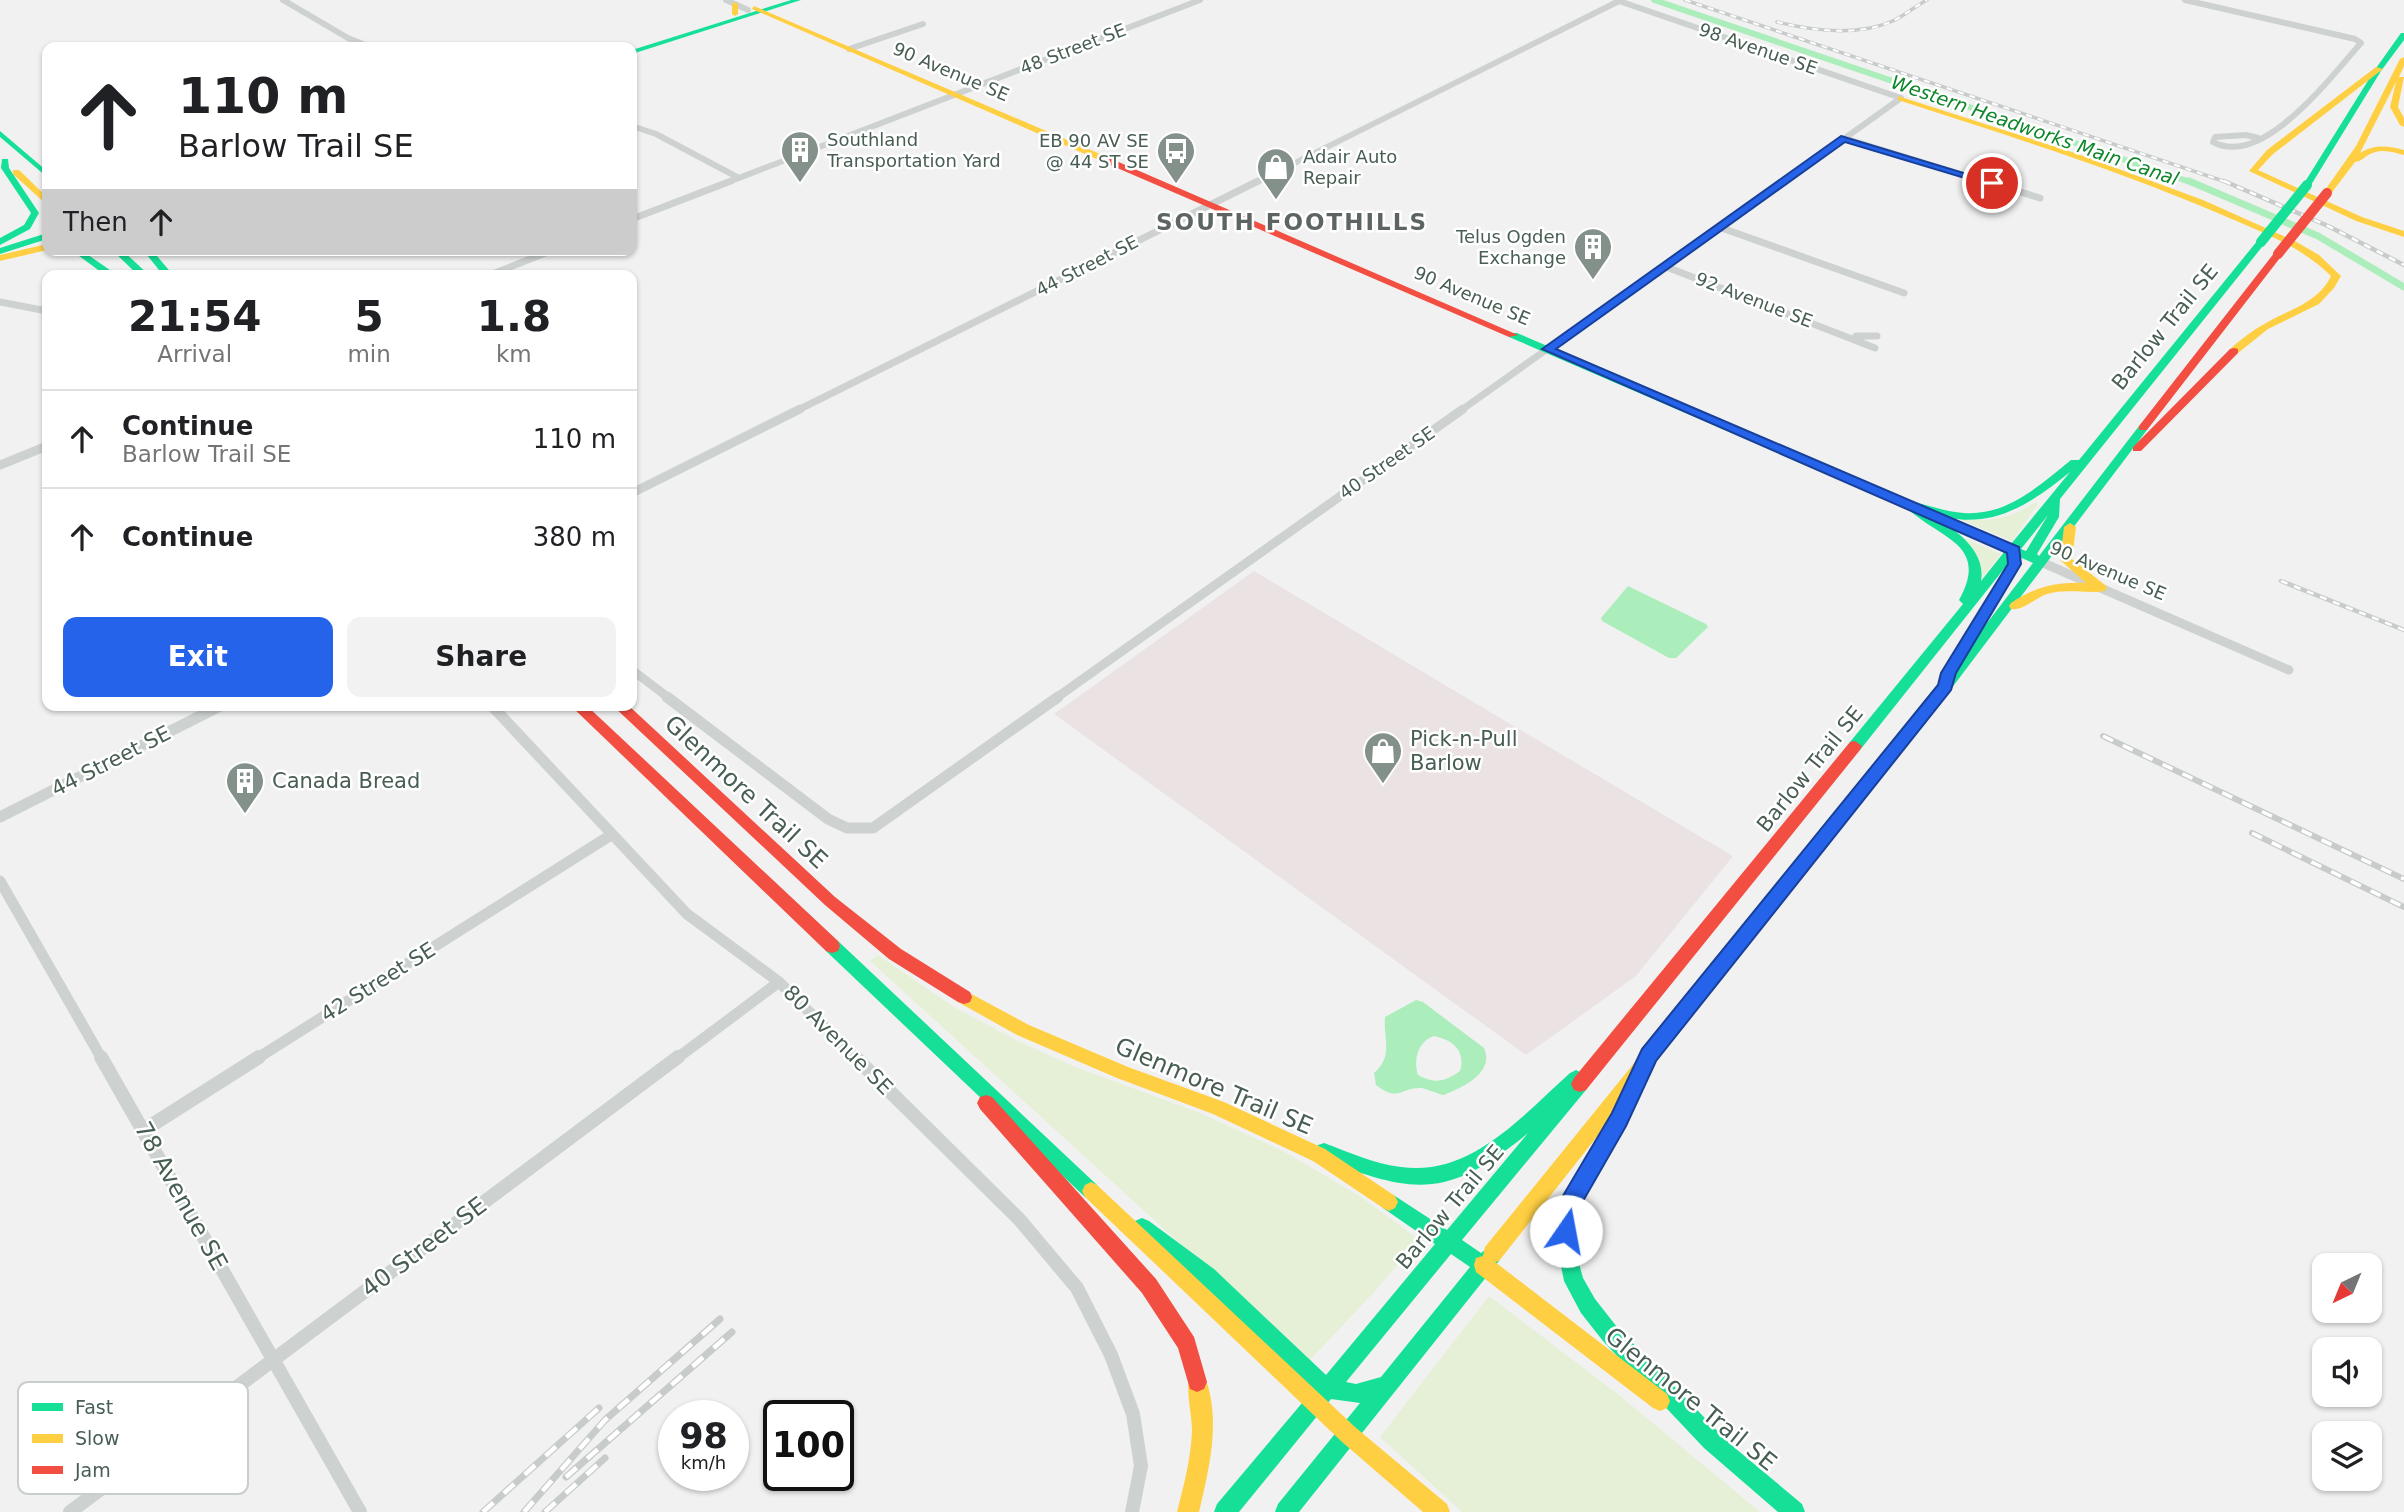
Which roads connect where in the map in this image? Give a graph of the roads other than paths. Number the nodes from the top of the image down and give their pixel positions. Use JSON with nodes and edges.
{"nodes":[{"id":1,"x":283,"y":0,"type":"edge"},
{"id":2,"x":798,"y":0,"type":"edge"},
{"id":3,"x":1200,"y":0,"type":"edge"},
{"id":4,"x":2185,"y":0,"type":"edge"},
{"id":5,"x":1617,"y":1,"type":"edge"},
{"id":6,"x":755,"y":10,"type":"edge"},
{"id":7,"x":923,"y":24,"type":"dead end"},
{"id":8,"x":2404,"y":35,"type":"edge"},
{"id":9,"x":358,"y":42,"type":"edge"},
{"id":10,"x":637,"y":48,"type":"edge"},
{"id":11,"x":849,"y":49,"type":"junction"},
{"id":12,"x":2404,"y":59,"type":"edge"},
{"id":13,"x":2379,"y":69,"type":"junction"},
{"id":14,"x":2404,"y":71,"type":"edge"},
{"id":15,"x":955,"y":94,"type":"junction"},
{"id":16,"x":1901,"y":98,"type":"junction"},
{"id":17,"x":2404,"y":125,"type":"edge"},
{"id":18,"x":637,"y":128,"type":"edge"},
{"id":19,"x":5,"y":138,"type":"edge"},
{"id":20,"x":1844,"y":138,"type":"junction"},
{"id":21,"x":2258,"y":138,"type":"junction"},
{"id":22,"x":2404,"y":153,"type":"edge"},
{"id":23,"x":2,"y":159,"type":"edge"},
{"id":24,"x":42,"y":161,"type":"edge"},
{"id":25,"x":42,"y":171,"type":"edge"},
{"id":26,"x":2345,"y":171,"type":"junction"},
{"id":27,"x":738,"y":177,"type":"junction"},
{"id":28,"x":39,"y":189,"type":"edge"},
{"id":29,"x":2040,"y":198,"type":"dead end"},
{"id":30,"x":1210,"y":204,"type":"junction"},
{"id":31,"x":637,"y":217,"type":"edge"},
{"id":32,"x":1719,"y":227,"type":"junction"},
{"id":33,"x":2404,"y":234,"type":"edge"},
{"id":34,"x":42,"y":237,"type":"edge"},
{"id":35,"x":42,"y":238,"type":"edge"},
{"id":36,"x":0,"y":244,"type":"edge"},
{"id":37,"x":42,"y":248,"type":"edge"},
{"id":38,"x":0,"y":255,"type":"edge"},
{"id":39,"x":84,"y":256,"type":"edge"},
{"id":40,"x":104,"y":256,"type":"edge"},
{"id":41,"x":123,"y":256,"type":"edge"},
{"id":42,"x":134,"y":256,"type":"edge"},
{"id":43,"x":152,"y":256,"type":"edge"},
{"id":44,"x":538,"y":256,"type":"edge"},
{"id":45,"x":1664,"y":266,"type":"junction"},
{"id":46,"x":105,"y":270,"type":"edge"},
{"id":47,"x":119,"y":270,"type":"edge"},
{"id":48,"x":138,"y":270,"type":"edge"},
{"id":49,"x":149,"y":270,"type":"edge"},
{"id":50,"x":164,"y":270,"type":"edge"},
{"id":51,"x":503,"y":270,"type":"edge"},
{"id":52,"x":1904,"y":293,"type":"dead end"},
{"id":53,"x":1,"y":302,"type":"edge"},
{"id":54,"x":42,"y":310,"type":"edge"},
{"id":55,"x":1843,"y":335,"type":"junction"},
{"id":56,"x":1877,"y":343,"type":"dead end"},
{"id":57,"x":1548,"y":349,"type":"junction"},
{"id":58,"x":1862,"y":353,"type":"dead end"},
{"id":59,"x":2100,"y":443,"type":"junction"},
{"id":60,"x":42,"y":448,"type":"edge"},
{"id":61,"x":0,"y":465,"type":"edge"},
{"id":62,"x":2108,"y":473,"type":"junction"},
{"id":63,"x":637,"y":491,"type":"edge"},
{"id":64,"x":2059,"y":492,"type":"junction"},
{"id":65,"x":1906,"y":504,"type":"junction"},
{"id":66,"x":2071,"y":520,"type":"junction"},
{"id":67,"x":2014,"y":551,"type":"junction"},
{"id":68,"x":2041,"y":562,"type":"junction"},
{"id":69,"x":2101,"y":588,"type":"junction"},
{"id":70,"x":1996,"y":622,"type":"junction"},
{"id":71,"x":1941,"y":639,"type":"junction"},
{"id":72,"x":2289,"y":670,"type":"dead end"},
{"id":73,"x":637,"y":674,"type":"edge"},
{"id":74,"x":1946,"y":686,"type":"junction"},
{"id":75,"x":210,"y":711,"type":"edge"},
{"id":76,"x":497,"y":711,"type":"edge"},
{"id":77,"x":583,"y":711,"type":"edge"},
{"id":78,"x":625,"y":711,"type":"edge"},
{"id":79,"x":0,"y":817,"type":"edge"},
{"id":80,"x":611,"y":835,"type":"junction"},
{"id":81,"x":0,"y":881,"type":"edge"},
{"id":82,"x":779,"y":982,"type":"junction"},
{"id":83,"x":1610,"y":1049,"type":"junction"},
{"id":84,"x":1649,"y":1055,"type":"junction"},
{"id":85,"x":962,"y":1070,"type":"junction"},
{"id":86,"x":1266,"y":1128,"type":"junction"},
{"id":87,"x":144,"y":1130,"type":"junction"},
{"id":88,"x":1076,"y":1177,"type":"junction"},
{"id":89,"x":1450,"y":1241,"type":"junction"},
{"id":90,"x":1483,"y":1265,"type":"junction"},
{"id":91,"x":272,"y":1360,"type":"junction"},
{"id":92,"x":243,"y":1382,"type":"edge"},
{"id":93,"x":1386,"y":1385,"type":"junction"},
{"id":94,"x":1326,"y":1388,"type":"junction"},
{"id":95,"x":1314,"y":1403,"type":"junction"},
{"id":96,"x":1348,"y":1434,"type":"junction"},
{"id":97,"x":1721,"y":1449,"type":"junction"},
{"id":98,"x":94,"y":1494,"type":"edge"},
{"id":99,"x":70,"y":1512,"type":"edge"},
{"id":100,"x":360,"y":1512,"type":"edge"},
{"id":101,"x":1132,"y":1512,"type":"edge"},
{"id":102,"x":1188,"y":1512,"type":"edge"},
{"id":103,"x":1226,"y":1512,"type":"edge"},
{"id":104,"x":1286,"y":1512,"type":"edge"},
{"id":105,"x":1439,"y":1512,"type":"edge"},
{"id":106,"x":1794,"y":1512,"type":"edge"}],
"edges":[{"from":1,"to":9,"type":"street"},
{"from":2,"to":6,"type":"main road"},
{"from":3,"to":15,"type":"street","name":"48 Street SE"},
{"from":4,"to":21,"type":"street"},
{"from":5,"to":16,"type":"street","name":"98 Avenue SE"},
{"from":5,"to":30,"type":"street","name":"44 Street SE"},
{"from":6,"to":10,"type":"main road"},
{"from":6,"to":11,"type":"main road","name":"90 Avenue SE"},
{"from":7,"to":11,"type":"street"},
{"from":8,"to":13,"type":"main road","name":"Barlow Trail SE"},
{"from":11,"to":15,"type":"main road","name":"90 Avenue SE"},
{"from":12,"to":26,"type":"main road","name":"Barlow Trail SE"},
{"from":13,"to":33,"type":"main road"},
{"from":13,"to":59,"type":"main road","name":"Barlow Trail SE","bridge":true},
{"from":14,"to":17,"type":"main road"},
{"from":15,"to":27,"type":"street","name":"48 Street SE"},
{"from":15,"to":30,"type":"main road","name":"90 Avenue SE"},
{"from":16,"to":20,"type":"street","name":"40 Street SE"},
{"from":16,"to":62,"type":"main road"},
{"from":18,"to":27,"type":"street"},
{"from":19,"to":24,"type":"main road"},
{"from":19,"to":25,"type":"main road"},
{"from":20,"to":29,"type":"street"},
{"from":20,"to":32,"type":"street","name":"40 Street SE"},
{"from":21,"to":21,"type":"street"},
{"from":22,"to":26,"type":"main road"},
{"from":23,"to":28,"type":"main road"},
{"from":23,"to":36,"type":"main road"},
{"from":26,"to":62,"type":"main road","name":"Barlow Trail SE","bridge":true},
{"from":27,"to":31,"type":"street","name":"48 Street SE"},
{"from":30,"to":57,"type":"main road","name":"90 Avenue SE"},
{"from":30,"to":63,"type":"street","name":"44 Street SE"},
{"from":32,"to":45,"type":"street","name":"40 Street SE"},
{"from":32,"to":52,"type":"street"},
{"from":34,"to":36,"type":"main road"},
{"from":35,"to":38,"type":"main road"},
{"from":37,"to":38,"type":"main road"},
{"from":39,"to":46,"type":"main road"},
{"from":40,"to":47,"type":"main road"},
{"from":41,"to":48,"type":"main road"},
{"from":42,"to":49,"type":"main road"},
{"from":43,"to":50,"type":"main road"},
{"from":44,"to":51,"type":"street"},
{"from":45,"to":55,"type":"street","name":"92 Avenue SE"},
{"from":45,"to":57,"type":"street","name":"40 Street SE"},
{"from":53,"to":54,"type":"street"},
{"from":55,"to":56,"type":"street","name":"92 Avenue SE"},
{"from":55,"to":58,"type":"street"},
{"from":57,"to":65,"type":"main road","name":"90 Avenue SE"},
{"from":57,"to":73,"type":"street","name":"40 Street SE"},
{"from":59,"to":64,"type":"main road","name":"Barlow Trail SE"},
{"from":59,"to":65,"type":"main road"},
{"from":60,"to":61,"type":"street"},
{"from":62,"to":66,"type":"main road","name":"Barlow Trail SE"},
{"from":64,"to":67,"type":"main road","name":"Barlow Trail SE"},
{"from":64,"to":68,"type":"main road"},
{"from":65,"to":67,"type":"main road","name":"90 Avenue SE"},
{"from":65,"to":71,"type":"main road"},
{"from":66,"to":68,"type":"main road","name":"Barlow Trail SE"},
{"from":66,"to":69,"type":"main road"},
{"from":67,"to":68,"type":"main road","name":"90 Avenue SE"},
{"from":67,"to":71,"type":"main road","name":"Barlow Trail SE"},
{"from":67,"to":74,"type":"main road"},
{"from":68,"to":69,"type":"street","name":"90 Avenue SE"},
{"from":68,"to":70,"type":"main road","name":"Barlow Trail SE"},
{"from":69,"to":70,"type":"main road"},
{"from":69,"to":72,"type":"street","name":"90 Avenue SE"},
{"from":70,"to":74,"type":"main road","name":"Barlow Trail SE"},
{"from":71,"to":83,"type":"main road","name":"Barlow Trail SE"},
{"from":74,"to":84,"type":"main road","name":"Barlow Trail SE"},
{"from":75,"to":79,"type":"street","name":"44 Street SE"},
{"from":76,"to":80,"type":"street","name":"80 Avenue SE"},
{"from":77,"to":85,"type":"main road"},
{"from":78,"to":86,"type":"main road","name":"Glenmore Trail SE"},
{"from":80,"to":82,"type":"street","name":"80 Avenue SE"},
{"from":80,"to":87,"type":"street","name":"42 Street SE"},
{"from":81,"to":87,"type":"street","name":"78 Avenue SE"},
{"from":82,"to":91,"type":"street","name":"40 Street SE"},
{"from":82,"to":101,"type":"street","name":"80 Avenue SE"},
{"from":83,"to":86,"type":"main road"},
{"from":83,"to":89,"type":"main road","name":"Barlow Trail SE"},
{"from":84,"to":90,"type":"main road","name":"Barlow Trail SE"},
{"from":84,"to":97,"type":"main road"},
{"from":85,"to":88,"type":"main road"},
{"from":85,"to":102,"type":"main road"},
{"from":86,"to":89,"type":"main road","name":"Glenmore Trail SE"},
{"from":87,"to":91,"type":"street","name":"78 Avenue SE"},
{"from":88,"to":94,"type":"main road"},
{"from":88,"to":95,"type":"main road"},
{"from":89,"to":90,"type":"main road","name":"Glenmore Trail SE"},
{"from":89,"to":94,"type":"main road","name":"Barlow Trail SE"},
{"from":90,"to":93,"type":"main road","name":"Barlow Trail SE"},
{"from":90,"to":97,"type":"main road","name":"Glenmore Trail SE"},
{"from":91,"to":92,"type":"street","name":"40 Street SE"},
{"from":91,"to":100,"type":"street","name":"78 Avenue SE"},
{"from":93,"to":94,"type":"main road"},
{"from":93,"to":96,"type":"main road","name":"Barlow Trail SE"},
{"from":94,"to":95,"type":"main road","name":"Barlow Trail SE"},
{"from":95,"to":96,"type":"main road"},
{"from":95,"to":103,"type":"main road","name":"Barlow Trail SE"},
{"from":96,"to":104,"type":"main road","name":"Barlow Trail SE"},
{"from":96,"to":105,"type":"main road"},
{"from":97,"to":106,"type":"main road","name":"Glenmore Trail SE"},
{"from":98,"to":99,"type":"street","name":"40 Street SE"}]}
